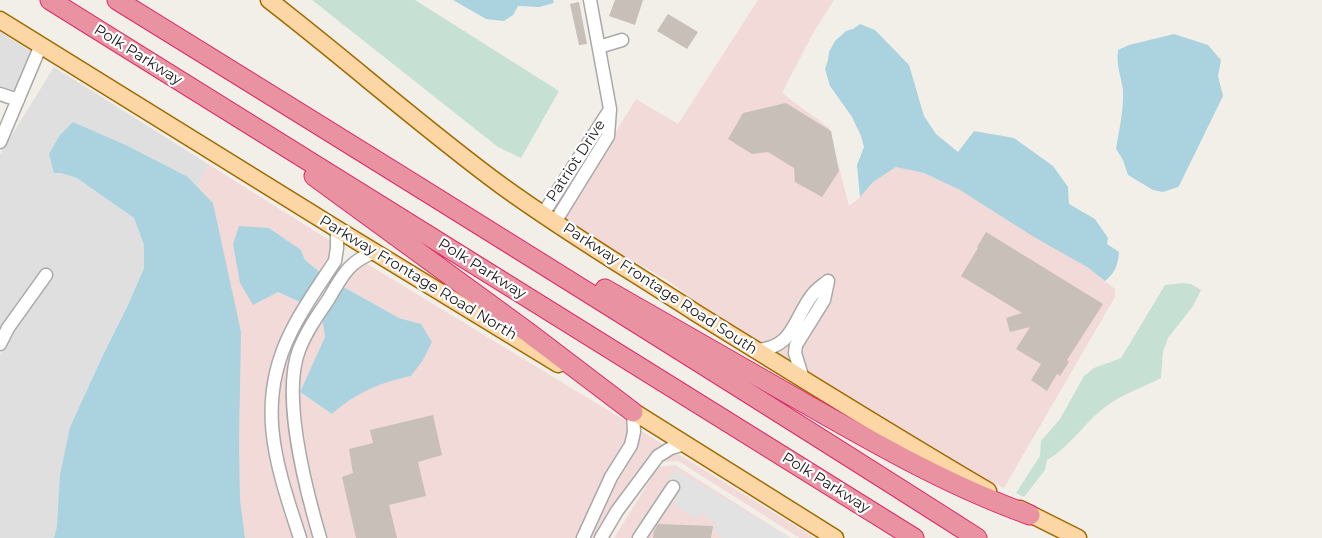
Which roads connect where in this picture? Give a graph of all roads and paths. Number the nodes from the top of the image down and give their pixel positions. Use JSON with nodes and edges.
{"nodes":[{"id":1,"x":50,"y":0,"type":"edge"},
{"id":2,"x":117,"y":0,"type":"edge"},
{"id":3,"x":269,"y":0,"type":"edge"},
{"id":4,"x":590,"y":0,"type":"edge"},
{"id":5,"x":0,"y":20,"type":"edge"},
{"id":6,"x":622,"y":40,"type":"dead end"},
{"id":7,"x":41,"y":45,"type":"junction"},
{"id":8,"x":599,"y":47,"type":"junction"},
{"id":9,"x":0,"y":94,"type":"edge"},
{"id":10,"x":18,"y":100,"type":"junction"},
{"id":11,"x":224,"y":107,"type":"junction"},
{"id":12,"x":0,"y":142,"type":"edge"},
{"id":13,"x":385,"y":165,"type":"junction"},
{"id":14,"x":549,"y":218,"type":"junction"},
{"id":15,"x":337,"y":229,"type":"junction"},
{"id":16,"x":374,"y":252,"type":"junction"},
{"id":17,"x":46,"y":275,"type":"dead end"},
{"id":18,"x":0,"y":344,"type":"edge"},
{"id":19,"x":755,"y":350,"type":"junction"},
{"id":20,"x":803,"y":379,"type":"junction"},
{"id":21,"x":633,"y":412,"type":"junction"},
{"id":22,"x":684,"y":444,"type":"junction"},
{"id":23,"x":673,"y":487,"type":"dead end"},
{"id":24,"x":1030,"y":514,"type":"junction"},
{"id":25,"x":831,"y":537,"type":"edge"},
{"id":26,"x":300,"y":538,"type":"edge"},
{"id":27,"x":320,"y":538,"type":"edge"},
{"id":28,"x":582,"y":538,"type":"edge"},
{"id":29,"x":601,"y":538,"type":"edge"},
{"id":30,"x":639,"y":538,"type":"edge"},
{"id":31,"x":914,"y":538,"type":"edge"},
{"id":32,"x":977,"y":538,"type":"edge"},
{"id":33,"x":1078,"y":538,"type":"edge"}],
"edges":[{"from":1,"to":11,"type":"highway","name":"Polk Parkway"},
{"from":2,"to":13,"type":"highway"},
{"from":3,"to":14,"type":"main road","name":"Parkway Frontage Road South"},
{"from":4,"to":8,"type":"street","name":"Patriot Drive"},
{"from":5,"to":7,"type":"main road","name":"Parkway Frontage Road North"},
{"from":6,"to":8,"type":"street"},
{"from":7,"to":10,"type":"street"},
{"from":7,"to":15,"type":"main road","name":"Parkway Frontage Road North"},
{"from":8,"to":14,"type":"street","name":"Patriot Drive"},
{"from":9,"to":10,"type":"street"},
{"from":10,"to":12,"type":"street"},
{"from":11,"to":21,"type":"highway"},
{"from":11,"to":31,"type":"highway","name":"Polk Parkway"},
{"from":13,"to":24,"type":"highway"},
{"from":13,"to":32,"type":"highway"},
{"from":14,"to":19,"type":"main road","name":"Parkway Frontage Road South"},
{"from":15,"to":16,"type":"main road","name":"Parkway Frontage Road North"},
{"from":15,"to":26,"type":"street"},
{"from":16,"to":21,"type":"main road","name":"Parkway Frontage Road North"},
{"from":16,"to":27,"type":"street"},
{"from":17,"to":18,"type":"street"},
{"from":19,"to":20,"type":"main road","name":"Parkway Frontage Road South"},
{"from":19,"to":20,"type":"street"},
{"from":20,"to":24,"type":"main road","name":"Parkway Frontage Road South"},
{"from":21,"to":22,"type":"main road","name":"Parkway Frontage Road North"},
{"from":21,"to":28,"type":"street"},
{"from":22,"to":25,"type":"main road","name":"Parkway Frontage Road North"},
{"from":22,"to":29,"type":"street"},
{"from":23,"to":30,"type":"street"},
{"from":24,"to":33,"type":"main road","name":"Parkway Frontage Road South"}]}
